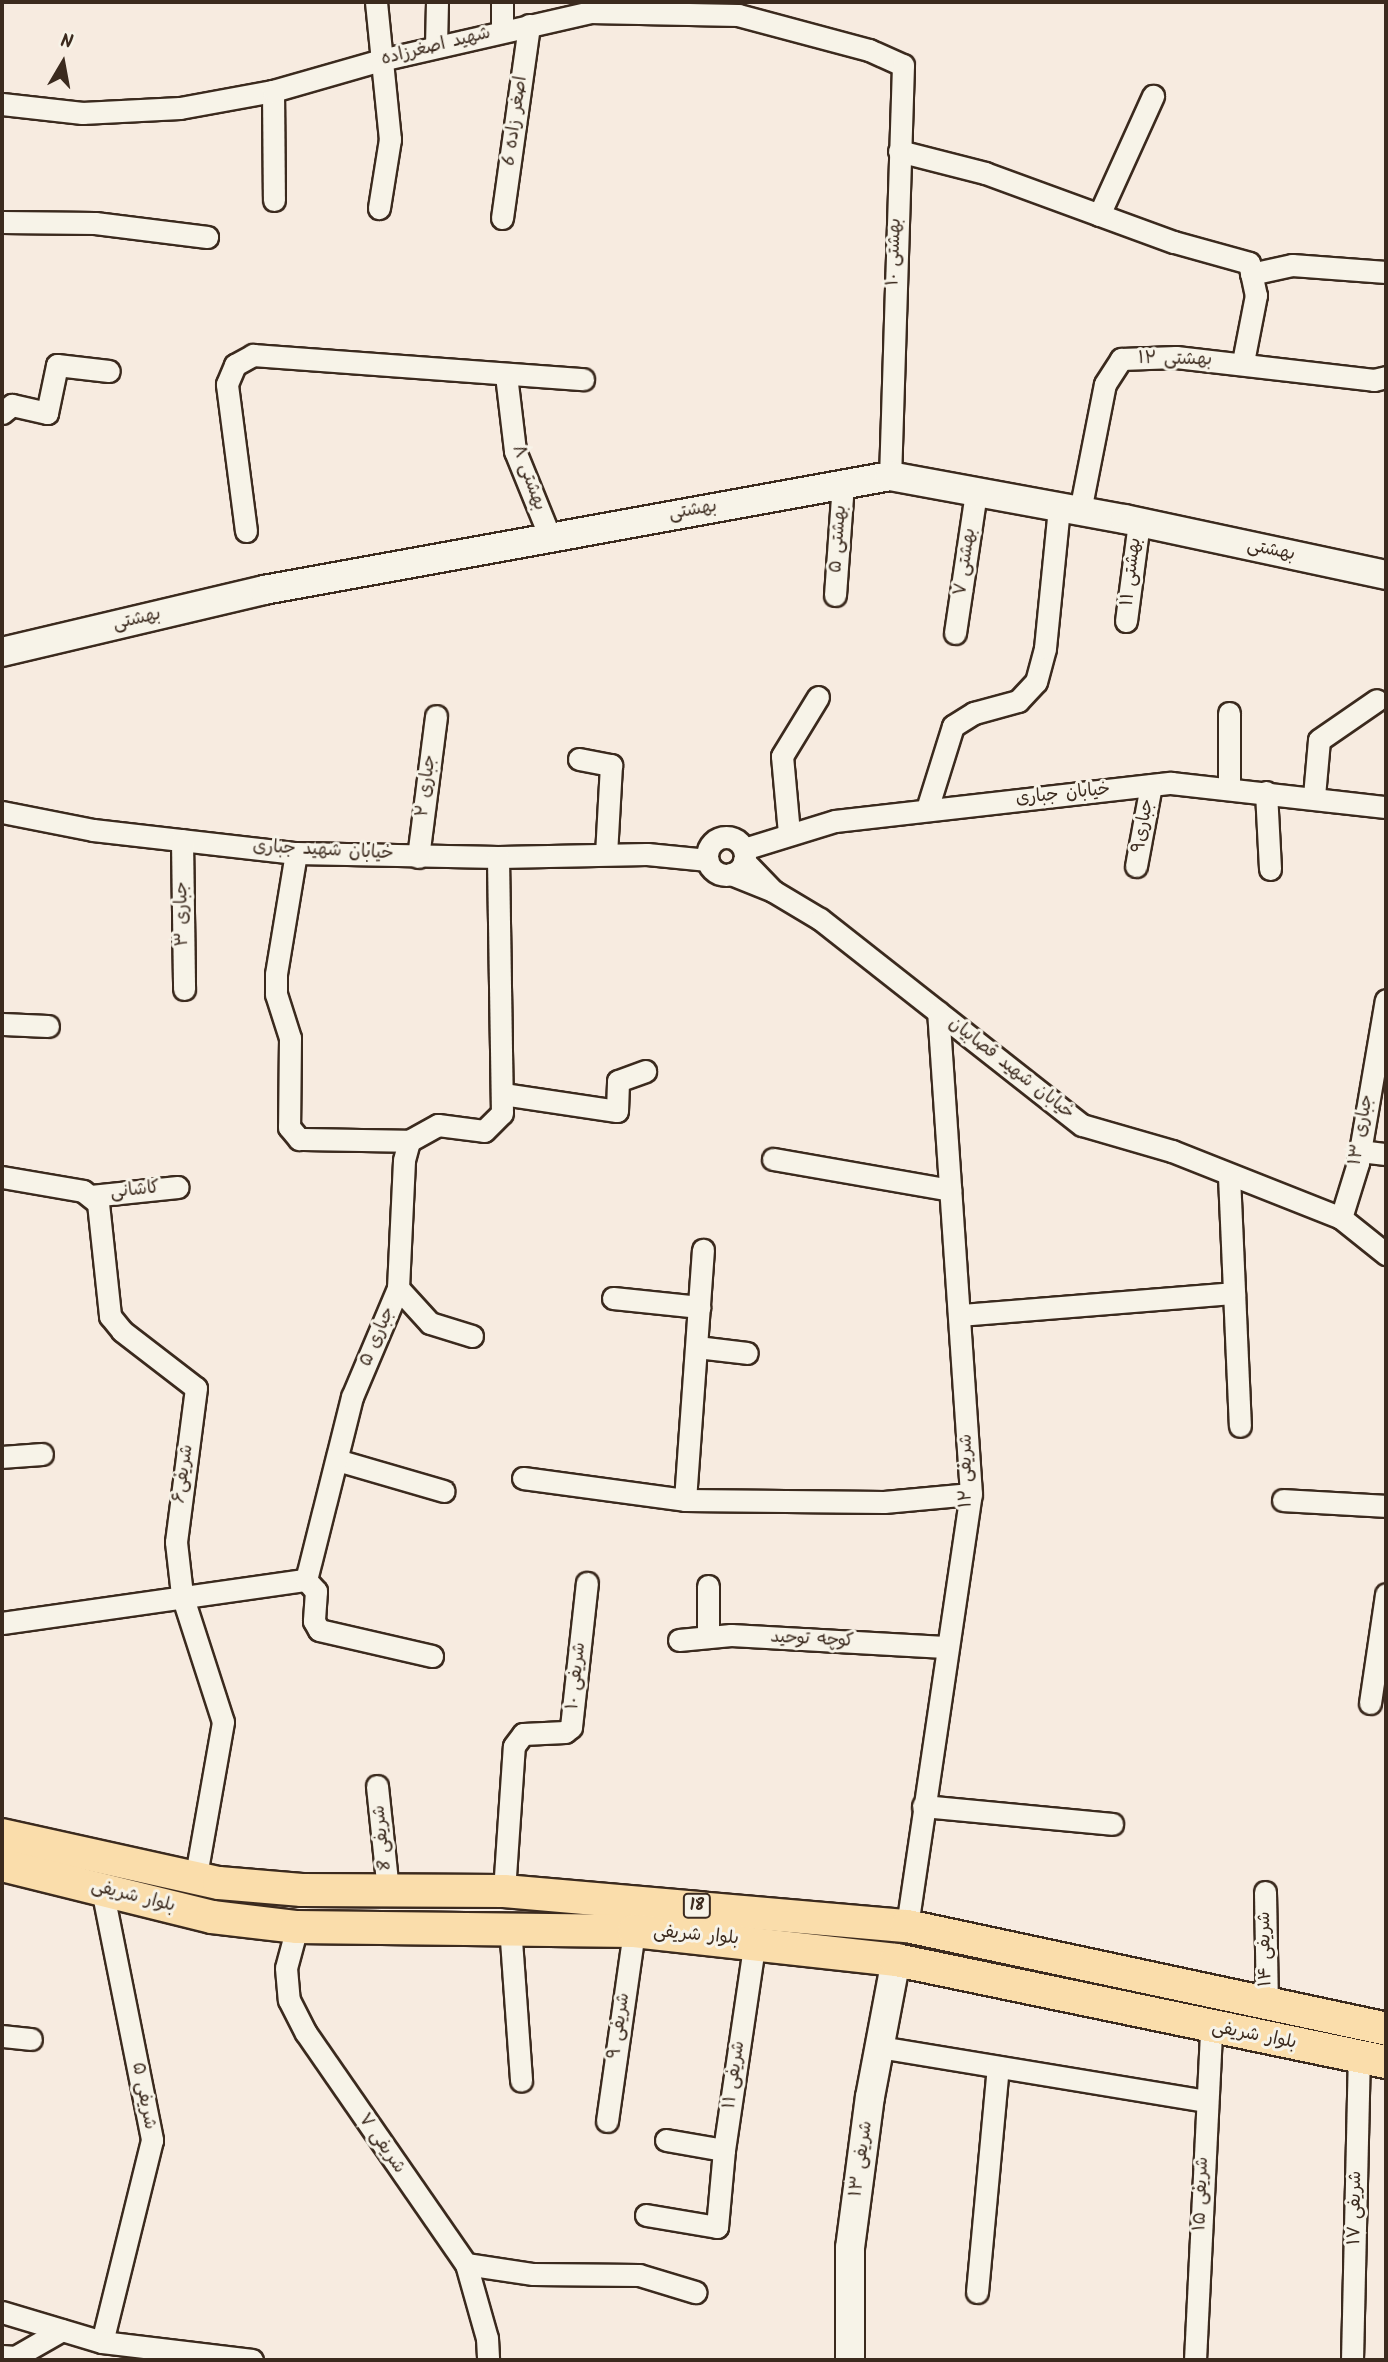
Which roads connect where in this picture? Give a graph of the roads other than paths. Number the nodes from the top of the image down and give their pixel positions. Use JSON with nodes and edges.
{"nodes":[{"id":1,"x":376,"y":2,"type":"edge"},
{"id":2,"x":437,"y":2,"type":"edge"},
{"id":3,"x":502,"y":2,"type":"edge"},
{"id":4,"x":674,"y":8,"type":"edge"},
{"id":5,"x":761,"y":11,"type":"edge"},
{"id":6,"x":529,"y":25,"type":"junction"},
{"id":7,"x":502,"y":30,"type":"junction"},
{"id":8,"x":436,"y":46,"type":"junction"},
{"id":9,"x":869,"y":50,"type":"joint"},
{"id":10,"x":381,"y":60,"type":"junction"},
{"id":11,"x":273,"y":90,"type":"junction"},
{"id":12,"x":1153,"y":96,"type":"dead end"},
{"id":13,"x":2,"y":104,"type":"edge"},
{"id":14,"x":899,"y":151,"type":"junction"},
{"id":15,"x":274,"y":200,"type":"dead end"},
{"id":16,"x":379,"y":208,"type":"dead end"},
{"id":17,"x":1099,"y":215,"type":"junction"},
{"id":18,"x":502,"y":218,"type":"dead end"},
{"id":19,"x":2,"y":222,"type":"edge"},
{"id":20,"x":207,"y":237,"type":"dead end"},
{"id":21,"x":1386,"y":272,"type":"edge"},
{"id":22,"x":1251,"y":274,"type":"junction"},
{"id":23,"x":1243,"y":362,"type":"junction"},
{"id":24,"x":109,"y":372,"type":"dead end"},
{"id":25,"x":506,"y":375,"type":"junction"},
{"id":26,"x":1386,"y":377,"type":"edge"},
{"id":27,"x":583,"y":379,"type":"dead end"},
{"id":28,"x":2,"y":413,"type":"edge"},
{"id":29,"x":890,"y":476,"type":"junction"},
{"id":30,"x":843,"y":483,"type":"junction"},
{"id":31,"x":976,"y":492,"type":"junction"},
{"id":32,"x":1070,"y":509,"type":"junction"},
{"id":33,"x":1139,"y":522,"type":"junction"},
{"id":34,"x":246,"y":531,"type":"dead end"},
{"id":35,"x":550,"y":537,"type":"junction"},
{"id":36,"x":1386,"y":575,"type":"edge"},
{"id":37,"x":835,"y":595,"type":"dead end"},
{"id":38,"x":1126,"y":621,"type":"dead end"},
{"id":39,"x":955,"y":633,"type":"dead end"},
{"id":40,"x":2,"y":652,"type":"edge"},
{"id":41,"x":818,"y":697,"type":"dead end"},
{"id":42,"x":1377,"y":700,"type":"dead end"},
{"id":43,"x":1229,"y":713,"type":"dead end"},
{"id":44,"x":436,"y":716,"type":"dead end"},
{"id":45,"x":579,"y":759,"type":"dead end"},
{"id":46,"x":1151,"y":785,"type":"junction"},
{"id":47,"x":1229,"y":789,"type":"junction"},
{"id":48,"x":1266,"y":792,"type":"junction"},
{"id":49,"x":1314,"y":796,"type":"junction"},
{"id":50,"x":1386,"y":807,"type":"edge"},
{"id":51,"x":927,"y":809,"type":"junction"},
{"id":52,"x":2,"y":812,"type":"edge"},
{"id":53,"x":789,"y":833,"type":"junction"},
{"id":54,"x":182,"y":840,"type":"junction"},
{"id":55,"x":710,"y":851,"type":"junction"},
{"id":56,"x":296,"y":853,"type":"junction"},
{"id":57,"x":606,"y":854,"type":"junction"},
{"id":58,"x":418,"y":857,"type":"junction"},
{"id":59,"x":498,"y":857,"type":"junction"},
{"id":60,"x":740,"y":861,"type":"junction"},
{"id":61,"x":1136,"y":866,"type":"dead end"},
{"id":62,"x":1270,"y":869,"type":"dead end"},
{"id":63,"x":184,"y":989,"type":"dead end"},
{"id":64,"x":1386,"y":1000,"type":"edge"},
{"id":65,"x":938,"y":1012,"type":"junction"},
{"id":66,"x":2,"y":1024,"type":"edge"},
{"id":67,"x":48,"y":1026,"type":"dead end"},
{"id":68,"x":645,"y":1070,"type":"dead end"},
{"id":69,"x":503,"y":1094,"type":"junction"},
{"id":70,"x":409,"y":1141,"type":"junction"},
{"id":71,"x":1360,"y":1151,"type":"junction"},
{"id":72,"x":1386,"y":1154,"type":"edge"},
{"id":73,"x":773,"y":1159,"type":"dead end"},
{"id":74,"x":1228,"y":1176,"type":"junction"},
{"id":75,"x":2,"y":1177,"type":"edge"},
{"id":76,"x":178,"y":1186,"type":"dead end"},
{"id":77,"x":950,"y":1190,"type":"junction"},
{"id":78,"x":91,"y":1196,"type":"junction"},
{"id":79,"x":1341,"y":1218,"type":"junction"},
{"id":80,"x":703,"y":1250,"type":"dead end"},
{"id":81,"x":1386,"y":1254,"type":"edge"},
{"id":82,"x":398,"y":1287,"type":"junction"},
{"id":83,"x":1234,"y":1293,"type":"junction"},
{"id":84,"x":613,"y":1298,"type":"dead end"},
{"id":85,"x":700,"y":1307,"type":"junction"},
{"id":86,"x":960,"y":1315,"type":"junction"},
{"id":87,"x":472,"y":1336,"type":"dead end"},
{"id":88,"x":698,"y":1347,"type":"junction"},
{"id":89,"x":747,"y":1353,"type":"dead end"},
{"id":90,"x":1241,"y":1426,"type":"dead end"},
{"id":91,"x":42,"y":1454,"type":"dead end"},
{"id":92,"x":2,"y":1457,"type":"edge"},
{"id":93,"x":337,"y":1460,"type":"junction"},
{"id":94,"x":523,"y":1478,"type":"dead end"},
{"id":95,"x":444,"y":1491,"type":"dead end"},
{"id":96,"x":971,"y":1494,"type":"junction"},
{"id":97,"x":685,"y":1500,"type":"junction"},
{"id":98,"x":1283,"y":1500,"type":"dead end"},
{"id":99,"x":1386,"y":1506,"type":"edge"},
{"id":100,"x":306,"y":1580,"type":"junction"},
{"id":101,"x":587,"y":1583,"type":"dead end"},
{"id":102,"x":708,"y":1586,"type":"dead end"},
{"id":103,"x":1386,"y":1594,"type":"edge"},
{"id":104,"x":183,"y":1595,"type":"junction"},
{"id":105,"x":2,"y":1623,"type":"edge"},
{"id":106,"x":709,"y":1637,"type":"junction"},
{"id":107,"x":678,"y":1640,"type":"dead end"},
{"id":108,"x":945,"y":1647,"type":"junction"},
{"id":109,"x":432,"y":1656,"type":"dead end"},
{"id":110,"x":1370,"y":1703,"type":"dead end"},
{"id":111,"x":377,"y":1786,"type":"dead end"},
{"id":112,"x":923,"y":1806,"type":"junction"},
{"id":113,"x":1112,"y":1824,"type":"dead end"},
{"id":114,"x":2,"y":1835,"type":"edge"},
{"id":115,"x":2,"y":1865,"type":"edge"},
{"id":116,"x":195,"y":1880,"type":"junction"},
{"id":117,"x":102,"y":1889,"type":"junction"},
{"id":118,"x":388,"y":1890,"type":"junction"},
{"id":119,"x":503,"y":1891,"type":"junction"},
{"id":120,"x":1265,"y":1892,"type":"dead end"},
{"id":121,"x":593,"y":1897,"type":"junction"},
{"id":122,"x":510,"y":1926,"type":"junction"},
{"id":123,"x":907,"y":1926,"type":"junction"},
{"id":124,"x":297,"y":1927,"type":"junction"},
{"id":125,"x":591,"y":1930,"type":"junction"},
{"id":126,"x":634,"y":1931,"type":"junction"},
{"id":127,"x":755,"y":1941,"type":"junction"},
{"id":128,"x":896,"y":1960,"type":"junction"},
{"id":129,"x":1267,"y":2006,"type":"junction"},
{"id":130,"x":1211,"y":2027,"type":"junction"},
{"id":131,"x":1386,"y":2029,"type":"edge"},
{"id":132,"x":2,"y":2036,"type":"edge"},
{"id":133,"x":31,"y":2039,"type":"dead end"},
{"id":134,"x":880,"y":2048,"type":"junction"},
{"id":135,"x":1373,"y":2059,"type":"edge"},
{"id":136,"x":998,"y":2067,"type":"junction"},
{"id":137,"x":522,"y":2081,"type":"dead end"},
{"id":138,"x":1206,"y":2101,"type":"junction"},
{"id":139,"x":607,"y":2121,"type":"dead end"},
{"id":140,"x":666,"y":2140,"type":"dead end"},
{"id":141,"x":724,"y":2150,"type":"junction"},
{"id":142,"x":646,"y":2215,"type":"dead end"},
{"id":143,"x":466,"y":2264,"type":"junction"},
{"id":144,"x":695,"y":2292,"type":"dead end"},
{"id":145,"x":977,"y":2292,"type":"dead end"},
{"id":146,"x":2,"y":2312,"type":"edge"},
{"id":147,"x":62,"y":2330,"type":"junction"},
{"id":148,"x":102,"y":2342,"type":"junction"},
{"id":149,"x":2,"y":2356,"type":"edge"},
{"id":150,"x":253,"y":2360,"type":"edge"},
{"id":151,"x":488,"y":2360,"type":"edge"},
{"id":152,"x":850,"y":2360,"type":"edge"},
{"id":153,"x":1195,"y":2360,"type":"edge"},
{"id":154,"x":1352,"y":2360,"type":"edge"}],
"edges":[{"from":1,"to":10,"type":"street"},
{"from":2,"to":8,"type":"street"},
{"from":3,"to":7,"type":"street"},
{"from":4,"to":5,"type":"street","name":"شهید اصغرزاده"},
{"from":4,"to":6,"type":"street","name":"شهید اصغرزاده"},
{"from":5,"to":9,"type":"street","name":"شهید اصغرزاده"},
{"from":6,"to":7,"type":"street","name":"شهید اصغرزاده"},
{"from":6,"to":18,"type":"street","name":"اصغر زاده 6"},
{"from":7,"to":8,"type":"street","name":"شهید اصغرزاده"},
{"from":8,"to":10,"type":"street","name":"شهید اصغرزاده"},
{"from":9,"to":14,"type":"street","name":"بهشتی ۱۰"},
{"from":10,"to":11,"type":"street","name":"شهید اصغرزاده"},
{"from":10,"to":16,"type":"street"},
{"from":11,"to":13,"type":"street","name":"شهید اصغرزاده"},
{"from":11,"to":15,"type":"street"},
{"from":12,"to":17,"type":"street"},
{"from":14,"to":17,"type":"street"},
{"from":14,"to":29,"type":"street","name":"بهشتی ۱۰"},
{"from":17,"to":22,"type":"street"},
{"from":19,"to":20,"type":"street"},
{"from":21,"to":22,"type":"street"},
{"from":22,"to":23,"type":"street"},
{"from":23,"to":26,"type":"street","name":"بهشتی ۱۲"},
{"from":23,"to":32,"type":"street","name":"بهشتی ۱۲"},
{"from":24,"to":28,"type":"street"},
{"from":25,"to":27,"type":"street"},
{"from":25,"to":34,"type":"street"},
{"from":25,"to":35,"type":"street","name":"بهشتی ۸"},
{"from":29,"to":30,"type":"main road","name":"بهشتی"},
{"from":29,"to":31,"type":"main road","name":"بهشتی"},
{"from":30,"to":35,"type":"main road","name":"بهشتی"},
{"from":30,"to":37,"type":"street","name":"بهشتی ۵"},
{"from":31,"to":32,"type":"main road","name":"بهشتی"},
{"from":31,"to":39,"type":"street","name":"بهشتی ۷"},
{"from":32,"to":33,"type":"main road","name":"بهشتی"},
{"from":32,"to":51,"type":"street"},
{"from":33,"to":36,"type":"main road","name":"بهشتی"},
{"from":33,"to":38,"type":"street","name":"بهشتی ۱۱"},
{"from":35,"to":40,"type":"main road","name":"بهشتی"},
{"from":41,"to":53,"type":"street"},
{"from":42,"to":49,"type":"street"},
{"from":43,"to":47,"type":"street"},
{"from":44,"to":58,"type":"street","name":"جباری ۲"},
{"from":45,"to":57,"type":"street"},
{"from":46,"to":47,"type":"street","name":"خیابان جباری"},
{"from":46,"to":51,"type":"street","name":"خیابان جباری"},
{"from":46,"to":61,"type":"street","name":"جباری۹"},
{"from":47,"to":48,"type":"street","name":"خیابان جباری"},
{"from":48,"to":49,"type":"street","name":"خیابان جباری"},
{"from":48,"to":62,"type":"street"},
{"from":49,"to":50,"type":"street","name":"خیابان جباری"},
{"from":51,"to":53,"type":"street","name":"خیابان جباری"},
{"from":52,"to":54,"type":"street","name":"خیابان شهید جباری"},
{"from":53,"to":60,"type":"street","name":"خیابان جباری"},
{"from":54,"to":56,"type":"street","name":"خیابان شهید جباری"},
{"from":54,"to":63,"type":"street","name":"جباری ۳"},
{"from":55,"to":57,"type":"street","name":"خیابان شهید جباری"},
{"from":55,"to":60,"type":"street"},
{"from":55,"to":60,"type":"street"},
{"from":56,"to":58,"type":"street","name":"خیابان شهید جباری"},
{"from":56,"to":70,"type":"street"},
{"from":57,"to":59,"type":"street","name":"خیابان شهید جباری"},
{"from":58,"to":59,"type":"street","name":"خیابان شهید جباری"},
{"from":59,"to":69,"type":"street"},
{"from":60,"to":65,"type":"street","name":"خیابان شهید قصابیان"},
{"from":64,"to":71,"type":"street","name":"جباری ۱۳"},
{"from":65,"to":74,"type":"street","name":"خیابان شهید قصابیان"},
{"from":65,"to":77,"type":"street","name":"شریفی ۱۲"},
{"from":66,"to":67,"type":"street"},
{"from":68,"to":69,"type":"street"},
{"from":69,"to":70,"type":"street"},
{"from":70,"to":82,"type":"street","name":"جباری ۵"},
{"from":71,"to":72,"type":"street"},
{"from":71,"to":79,"type":"street","name":"جباری ۱۳"},
{"from":73,"to":77,"type":"street"},
{"from":74,"to":79,"type":"street","name":"خیابان شهید قصابیان"},
{"from":74,"to":83,"type":"street"},
{"from":75,"to":78,"type":"street"},
{"from":76,"to":78,"type":"street","name":"کاشانی"},
{"from":77,"to":86,"type":"street","name":"شریفی ۱۲"},
{"from":78,"to":104,"type":"street","name":"شریفی۶"},
{"from":79,"to":81,"type":"street","name":"خیابان شهید قصابیان"},
{"from":80,"to":85,"type":"street"},
{"from":82,"to":87,"type":"street"},
{"from":82,"to":93,"type":"street","name":"جباری ۵"},
{"from":83,"to":86,"type":"street"},
{"from":83,"to":90,"type":"street"},
{"from":84,"to":85,"type":"street"},
{"from":85,"to":88,"type":"street"},
{"from":86,"to":96,"type":"street","name":"شریفی ۱۲"},
{"from":88,"to":89,"type":"street"},
{"from":88,"to":97,"type":"street"},
{"from":91,"to":92,"type":"street"},
{"from":93,"to":95,"type":"street"},
{"from":93,"to":100,"type":"street","name":"جباری ۵"},
{"from":94,"to":97,"type":"street"},
{"from":96,"to":97,"type":"street"},
{"from":96,"to":108,"type":"street","name":"شریفی ۱۲"},
{"from":98,"to":99,"type":"street"},
{"from":100,"to":104,"type":"street"},
{"from":100,"to":109,"type":"street"},
{"from":101,"to":119,"type":"street","name":"شریفی ۱۰"},
{"from":102,"to":106,"type":"street"},
{"from":103,"to":110,"type":"street"},
{"from":104,"to":105,"type":"street"},
{"from":104,"to":116,"type":"street","name":"شریفی۶"},
{"from":106,"to":107,"type":"street","name":"کوچه توحید"},
{"from":106,"to":108,"type":"street","name":"کوچه توحید"},
{"from":108,"to":112,"type":"street","name":"شریفی ۱۲"},
{"from":111,"to":118,"type":"street","name":"شریفی 8"},
{"from":112,"to":113,"type":"street"},
{"from":112,"to":123,"type":"street","name":"شریفی ۱۲"},
{"from":114,"to":116,"type":"main road","name":"بلوار شریفی","number":"18"},
{"from":115,"to":117,"type":"main road","name":"بلوار شریفی","number":"18"},
{"from":116,"to":118,"type":"main road","name":"بلوار شریفی","number":"18"},
{"from":117,"to":124,"type":"main road","name":"بلوار شریفی","number":"18"},
{"from":117,"to":148,"type":"street","name":"شریفی ۵"},
{"from":118,"to":119,"type":"main road","name":"بلوار شریفی","number":"18"},
{"from":119,"to":121,"type":"main road","name":"بلوار شریفی","number":"18"},
{"from":120,"to":129,"type":"street","name":"شریفی ۱۴"},
{"from":121,"to":123,"type":"main road","name":"بلوار شریفی","number":"18"},
{"from":121,"to":125,"type":"main road"},
{"from":122,"to":124,"type":"main road","name":"بلوار شریفی","number":"18"},
{"from":122,"to":125,"type":"main road","name":"بلوار شریفی","number":"18"},
{"from":122,"to":137,"type":"street"},
{"from":123,"to":129,"type":"main road","name":"بلوار شریفی","number":"18"},
{"from":124,"to":143,"type":"street","name":"شریفی ۷"},
{"from":125,"to":126,"type":"main road","name":"بلوار شریفی","number":"18"},
{"from":126,"to":127,"type":"main road","name":"بلوار شریفی","number":"18"},
{"from":126,"to":139,"type":"street","name":"شریفی ۹"},
{"from":127,"to":128,"type":"main road","name":"بلوار شریفی","number":"18"},
{"from":127,"to":141,"type":"street","name":"شریفی ۱۱"},
{"from":128,"to":130,"type":"main road","name":"بلوار شریفی","number":"18"},
{"from":128,"to":134,"type":"main road","name":"شریفی ۱۳"},
{"from":129,"to":131,"type":"main road","name":"بلوار شریفی","number":"18"},
{"from":130,"to":135,"type":"main road","name":"بلوار شریفی","number":"18"},
{"from":130,"to":138,"type":"street","name":"شریفی ۱۵"},
{"from":132,"to":133,"type":"street"},
{"from":134,"to":136,"type":"street"},
{"from":134,"to":152,"type":"main road","name":"شریفی ۱۳"},
{"from":135,"to":154,"type":"street","name":"شریفی ۱۷"},
{"from":136,"to":138,"type":"street"},
{"from":136,"to":145,"type":"street"},
{"from":138,"to":153,"type":"street","name":"شریفی ۱۵"},
{"from":140,"to":141,"type":"street"},
{"from":141,"to":142,"type":"street","name":"شریفی ۱۱"},
{"from":143,"to":144,"type":"street"},
{"from":143,"to":151,"type":"street","name":"شریفی ۷"},
{"from":146,"to":147,"type":"street"},
{"from":147,"to":148,"type":"street"},
{"from":147,"to":149,"type":"street"},
{"from":148,"to":150,"type":"street"}]}
